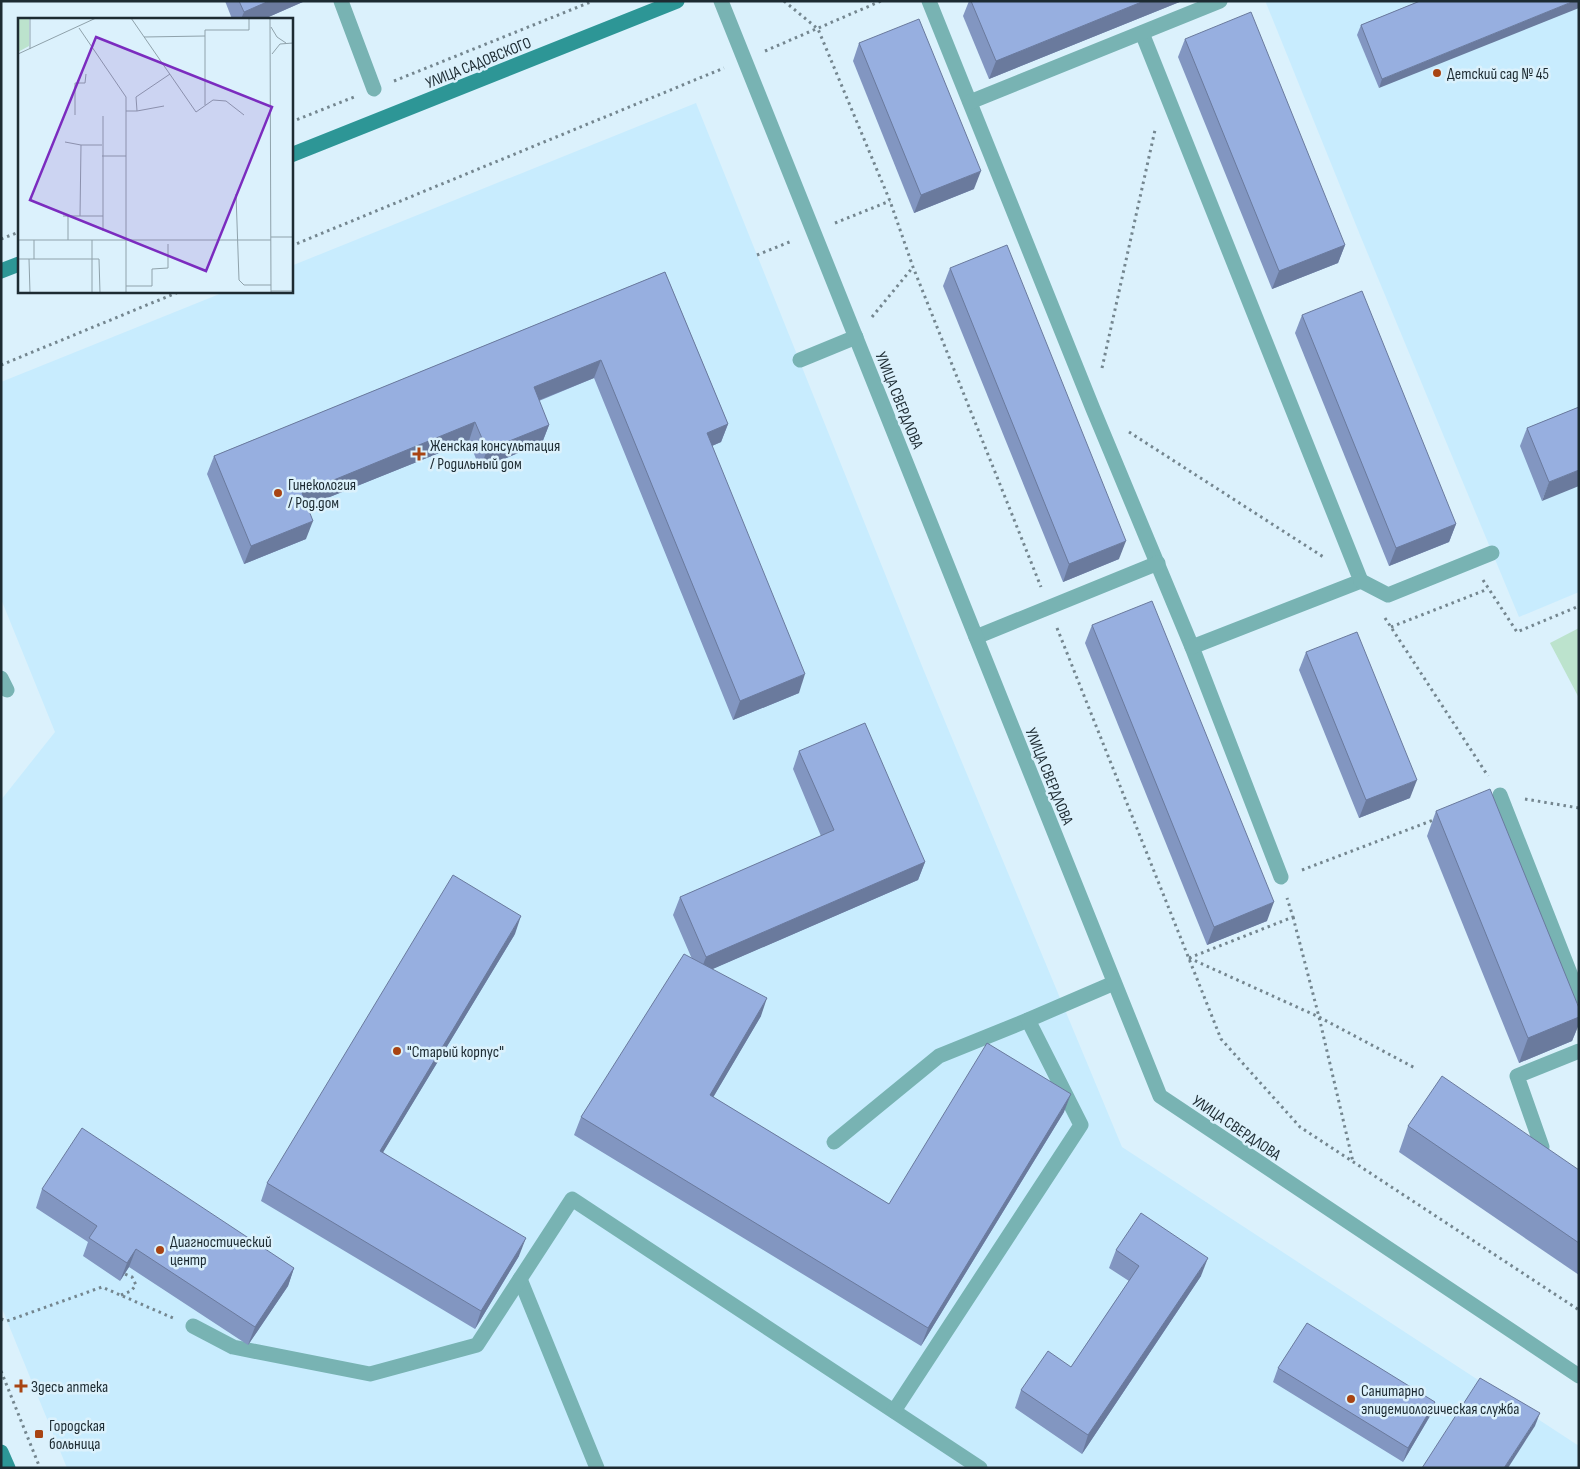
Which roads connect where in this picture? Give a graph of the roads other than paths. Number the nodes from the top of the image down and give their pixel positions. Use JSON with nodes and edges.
{"nodes":[{"id":1,"x":341,"y":1,"type":"edge"},
{"id":2,"x":677,"y":1,"type":"edge"},
{"id":3,"x":721,"y":1,"type":"edge"},
{"id":4,"x":929,"y":1,"type":"edge"},
{"id":5,"x":1220,"y":1,"type":"edge"},
{"id":6,"x":1142,"y":33,"type":"junction"},
{"id":7,"x":374,"y":89,"type":"road end"},
{"id":8,"x":970,"y":102,"type":"junction"},
{"id":9,"x":292,"y":155,"type":"edge"},
{"id":10,"x":18,"y":264,"type":"edge"},
{"id":11,"x":1,"y":271,"type":"edge"},
{"id":12,"x":856,"y":336,"type":"junction"},
{"id":13,"x":800,"y":360,"type":"dead end"},
{"id":14,"x":1492,"y":553,"type":"dead end"},
{"id":15,"x":1158,"y":564,"type":"junction"},
{"id":16,"x":1361,"y":581,"type":"junction"},
{"id":17,"x":976,"y":637,"type":"junction"},
{"id":18,"x":1192,"y":647,"type":"junction"},
{"id":19,"x":1500,"y":795,"type":"road end"},
{"id":20,"x":1281,"y":878,"type":"road end"},
{"id":21,"x":1114,"y":983,"type":"junction"},
{"id":22,"x":1579,"y":996,"type":"edge"},
{"id":23,"x":1028,"y":1020,"type":"junction"},
{"id":24,"x":1579,"y":1051,"type":"edge"},
{"id":25,"x":834,"y":1142,"type":"dead end"},
{"id":26,"x":1542,"y":1147,"type":"edge"},
{"id":27,"x":520,"y":1279,"type":"junction"},
{"id":28,"x":192,"y":1326,"type":"road end"},
{"id":29,"x":1579,"y":1376,"type":"edge"},
{"id":30,"x":894,"y":1411,"type":"junction"},
{"id":31,"x":1,"y":1452,"type":"edge"},
{"id":32,"x":8,"y":1468,"type":"edge"},
{"id":33,"x":597,"y":1468,"type":"edge"},
{"id":34,"x":980,"y":1468,"type":"edge"}],
"edges":[{"from":1,"to":7,"type":"street"},
{"from":2,"to":9,"type":"street","name":"УЛИЦА САДОВСКОГО"},
{"from":3,"to":12,"type":"street","name":"УЛИЦА СВЕРДЛОВА"},
{"from":4,"to":8,"type":"street"},
{"from":5,"to":6,"type":"street"},
{"from":6,"to":8,"type":"street"},
{"from":6,"to":16,"type":"street"},
{"from":8,"to":15,"type":"street"},
{"from":10,"to":11,"type":"street"},
{"from":12,"to":13,"type":"street"},
{"from":12,"to":17,"type":"street","name":"УЛИЦА СВЕРДЛОВА"},
{"from":14,"to":16,"type":"street"},
{"from":15,"to":17,"type":"street"},
{"from":15,"to":18,"type":"street"},
{"from":16,"to":18,"type":"street"},
{"from":17,"to":21,"type":"street","name":"УЛИЦА СВЕРДЛОВА"},
{"from":18,"to":20,"type":"street"},
{"from":19,"to":22,"type":"street"},
{"from":21,"to":23,"type":"street"},
{"from":21,"to":29,"type":"street","name":"УЛИЦА СВЕРДЛОВА"},
{"from":23,"to":25,"type":"street"},
{"from":23,"to":30,"type":"street"},
{"from":24,"to":26,"type":"street"},
{"from":27,"to":28,"type":"street"},
{"from":27,"to":30,"type":"street"},
{"from":27,"to":33,"type":"street"},
{"from":30,"to":34,"type":"street"},
{"from":31,"to":32,"type":"street"}]}
